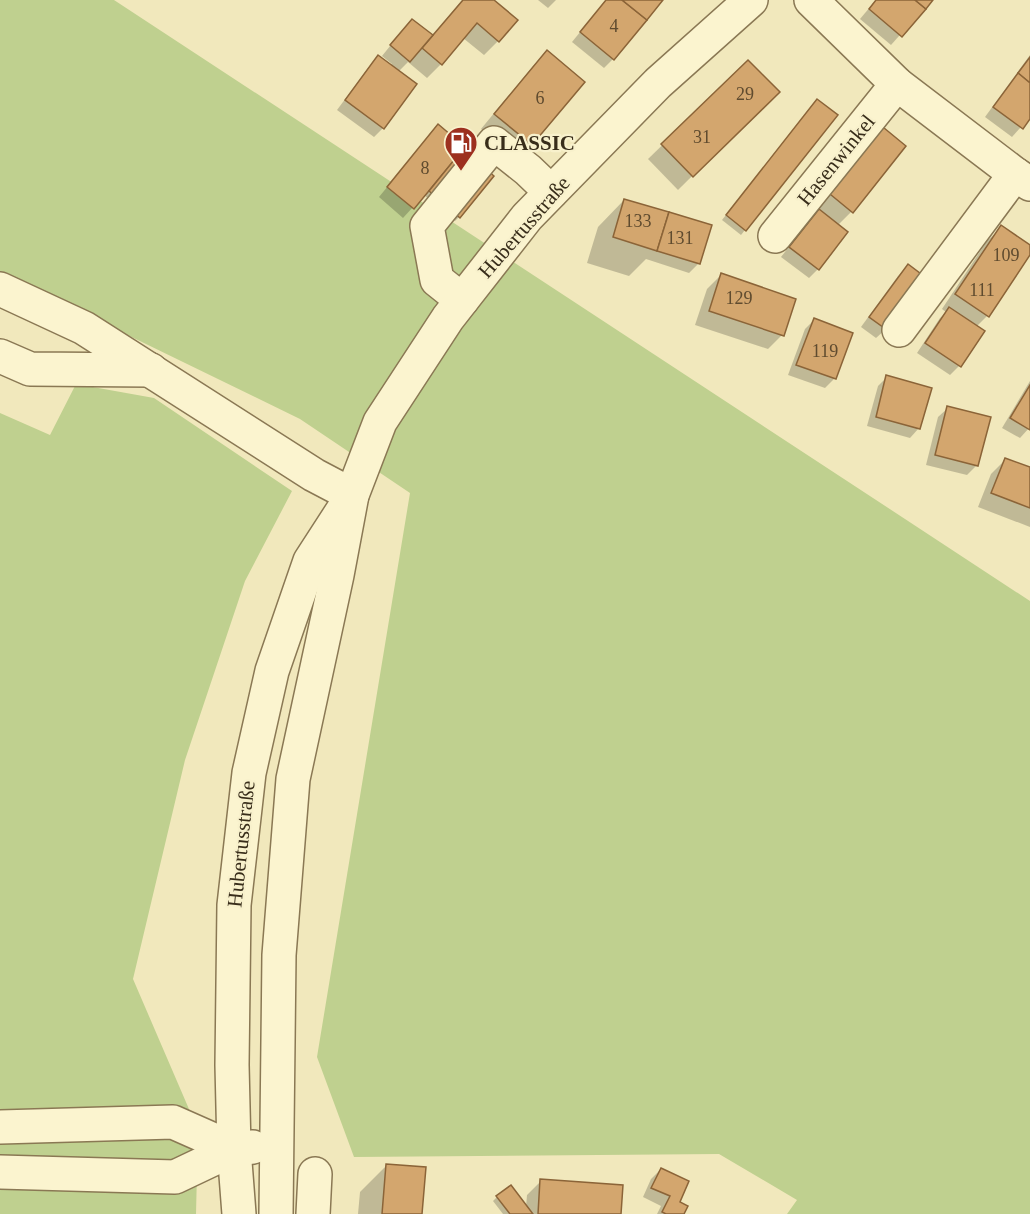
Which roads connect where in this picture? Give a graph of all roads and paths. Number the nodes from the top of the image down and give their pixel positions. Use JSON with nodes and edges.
{"nodes":[{"id":1,"x":752,"y":0,"type":"edge"},
{"id":2,"x":811,"y":0,"type":"edge"},
{"id":3,"x":897,"y":84,"type":"junction"},
{"id":4,"x":1023,"y":179,"type":"edge"},
{"id":5,"x":551,"y":192,"type":"junction"},
{"id":6,"x":775,"y":236,"type":"dead end"},
{"id":7,"x":0,"y":289,"type":"edge"},
{"id":8,"x":462,"y":300,"type":"junction"},
{"id":9,"x":899,"y":330,"type":"dead end"},
{"id":10,"x":0,"y":356,"type":"edge"},
{"id":11,"x":151,"y":370,"type":"junction"},
{"id":12,"x":352,"y":495,"type":"junction"},
{"id":13,"x":0,"y":1127,"type":"edge"},
{"id":14,"x":276,"y":1146,"type":"junction"},
{"id":15,"x":234,"y":1149,"type":"junction"},
{"id":16,"x":0,"y":1172,"type":"edge"},
{"id":17,"x":315,"y":1174,"type":"dead end"},
{"id":18,"x":239,"y":1214,"type":"edge"},
{"id":19,"x":276,"y":1214,"type":"edge"},
{"id":20,"x":313,"y":1214,"type":"edge"}],
"edges":[{"from":1,"to":5,"type":"street","name":"Hubertusstraße"},
{"from":2,"to":3,"type":"street"},
{"from":3,"to":4,"type":"street"},
{"from":3,"to":6,"type":"street","name":"Hasenwinkel"},
{"from":4,"to":9,"type":"street"},
{"from":5,"to":8,"type":"street","name":"Hubertusstraße"},
{"from":5,"to":8,"type":"street"},
{"from":7,"to":11,"type":"street"},
{"from":8,"to":12,"type":"street","name":"Hubertusstraße"},
{"from":10,"to":11,"type":"street"},
{"from":11,"to":12,"type":"street"},
{"from":12,"to":14,"type":"street","name":"Hubertusstraße"},
{"from":12,"to":15,"type":"street","name":"Hubertusstraße"},
{"from":13,"to":15,"type":"street"},
{"from":14,"to":15,"type":"street"},
{"from":14,"to":19,"type":"street","name":"Hubertusstraße"},
{"from":15,"to":16,"type":"street"},
{"from":15,"to":18,"type":"street","name":"Hubertusstraße"},
{"from":17,"to":20,"type":"street"}]}
